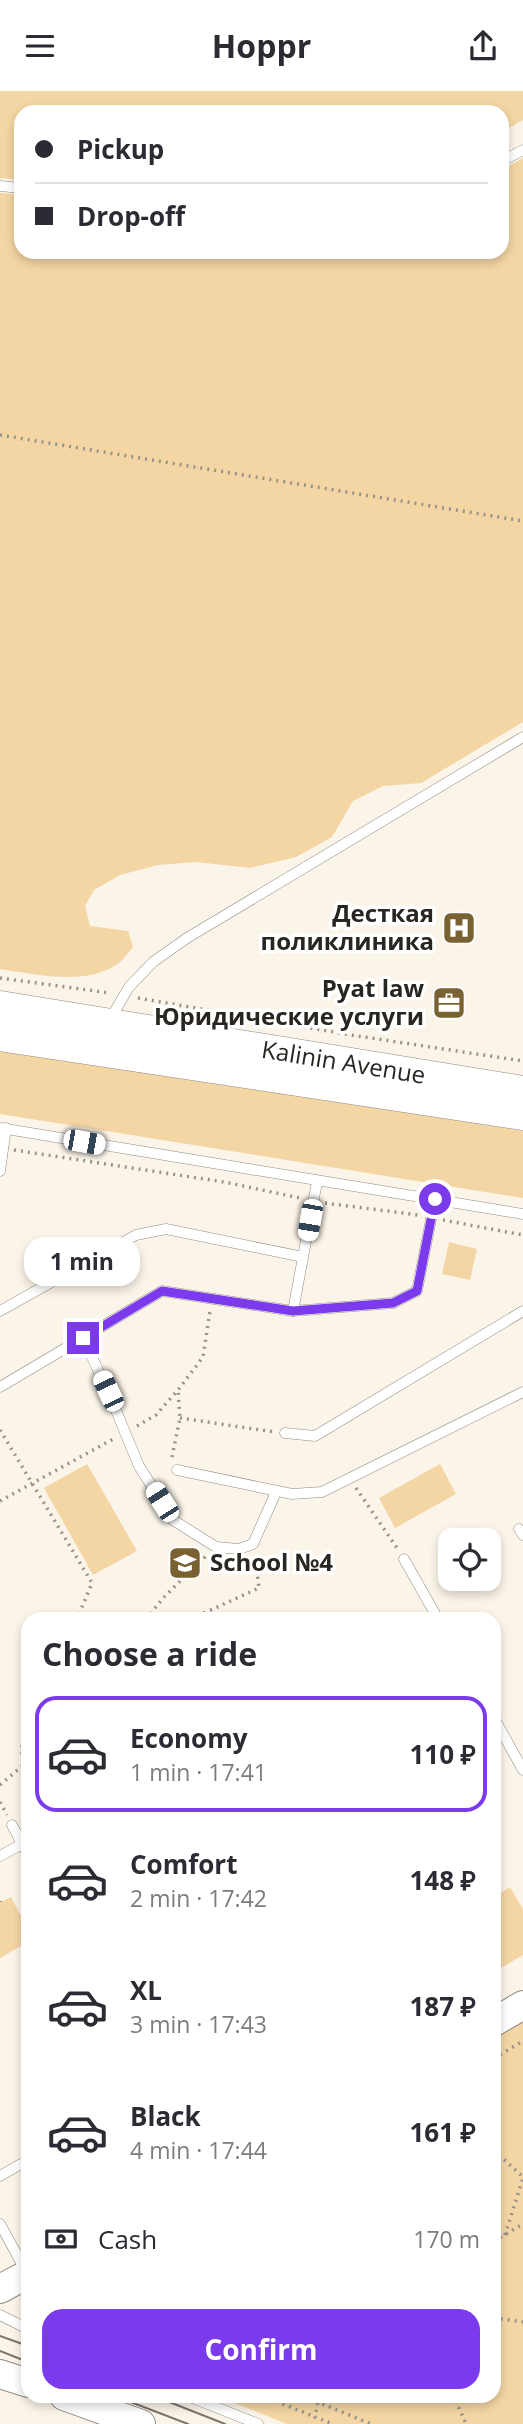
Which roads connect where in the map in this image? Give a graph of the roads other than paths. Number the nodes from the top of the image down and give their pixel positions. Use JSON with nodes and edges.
{"nodes":[{"id":1,"x":523,"y":737,"type":"edge"},
{"id":2,"x":2,"y":1013,"type":"edge"},
{"id":3,"x":107,"y":1024,"type":"junction"},
{"id":4,"x":523,"y":1092,"type":"edge"},
{"id":5,"x":523,"y":1114,"type":"edge"},
{"id":6,"x":3,"y":1128,"type":"edge"},
{"id":7,"x":0,"y":1171,"type":"edge"},
{"id":8,"x":317,"y":1182,"type":"junction"},
{"id":9,"x":435,"y":1199,"type":"junction"},
{"id":10,"x":523,"y":1214,"type":"edge"},
{"id":11,"x":303,"y":1257,"type":"junction"},
{"id":12,"x":0,"y":1311,"type":"edge"},
{"id":13,"x":293,"y":1311,"type":"junction"},
{"id":14,"x":523,"y":1311,"type":"edge"},
{"id":15,"x":83,"y":1338,"type":"junction"},
{"id":16,"x":0,"y":1387,"type":"edge"},
{"id":17,"x":523,"y":1392,"type":"edge"},
{"id":18,"x":285,"y":1433,"type":"road end"},
{"id":19,"x":177,"y":1470,"type":"road end"},
{"id":20,"x":276,"y":1492,"type":"junction"},
{"id":21,"x":404,"y":1559,"type":"road end"},
{"id":22,"x":434,"y":1612,"type":"edge"},
{"id":23,"x":501,"y":1731,"type":"edge"},
{"id":24,"x":523,"y":1770,"type":"edge"},
{"id":25,"x":11,"y":1823,"type":"road end"},
{"id":26,"x":21,"y":1842,"type":"edge"},
{"id":27,"x":21,"y":1845,"type":"edge"},
{"id":28,"x":0,"y":1856,"type":"edge"},
{"id":29,"x":523,"y":2005,"type":"edge"},
{"id":30,"x":501,"y":2018,"type":"edge"},
{"id":31,"x":21,"y":2164,"type":"edge"},
{"id":32,"x":0,"y":2176,"type":"edge"},
{"id":33,"x":0,"y":2224,"type":"edge"},
{"id":34,"x":21,"y":2262,"type":"edge"},
{"id":35,"x":21,"y":2278,"type":"edge"},
{"id":36,"x":0,"y":2289,"type":"edge"},
{"id":37,"x":0,"y":2315,"type":"edge"},
{"id":38,"x":21,"y":2326,"type":"edge"},
{"id":39,"x":0,"y":2374,"type":"edge"},
{"id":40,"x":21,"y":2381,"type":"edge"},
{"id":41,"x":77,"y":2403,"type":"edge"},
{"id":42,"x":206,"y":2403,"type":"edge"},
{"id":43,"x":141,"y":2424,"type":"edge"},
{"id":44,"x":258,"y":2424,"type":"edge"}],
"edges":[{"from":1,"to":3,"type":"lane"},
{"from":2,"to":3,"type":"main road","name":"Kalinin Avenue"},
{"from":2,"to":5,"type":"main road","name":"Kalinin Avenue"},
{"from":3,"to":4,"type":"main road","name":"Kalinin Avenue"},
{"from":6,"to":7,"type":"lane"},
{"from":6,"to":8,"type":"lane"},
{"from":8,"to":9,"type":"lane"},
{"from":8,"to":11,"type":"lane"},
{"from":9,"to":10,"type":"lane"},
{"from":9,"to":13,"type":"lane"},
{"from":11,"to":12,"type":"lane"},
{"from":11,"to":13,"type":"lane"},
{"from":13,"to":15,"type":"lane"},
{"from":14,"to":18,"type":"lane"},
{"from":15,"to":16,"type":"lane"},
{"from":15,"to":20,"type":"lane"},
{"from":17,"to":20,"type":"lane"},
{"from":19,"to":20,"type":"lane"},
{"from":21,"to":22,"type":"lane"},
{"from":23,"to":24,"type":"lane"},
{"from":25,"to":26,"type":"lane"},
{"from":27,"to":28,"type":"lane"},
{"from":29,"to":30,"type":"street"},
{"from":31,"to":32,"type":"lane"},
{"from":33,"to":34,"type":"lane"},
{"from":35,"to":36,"type":"street"},
{"from":37,"to":38,"type":"lane"},
{"from":39,"to":40,"type":"street"},
{"from":41,"to":43,"type":"street"},
{"from":42,"to":44,"type":"lane"}]}
